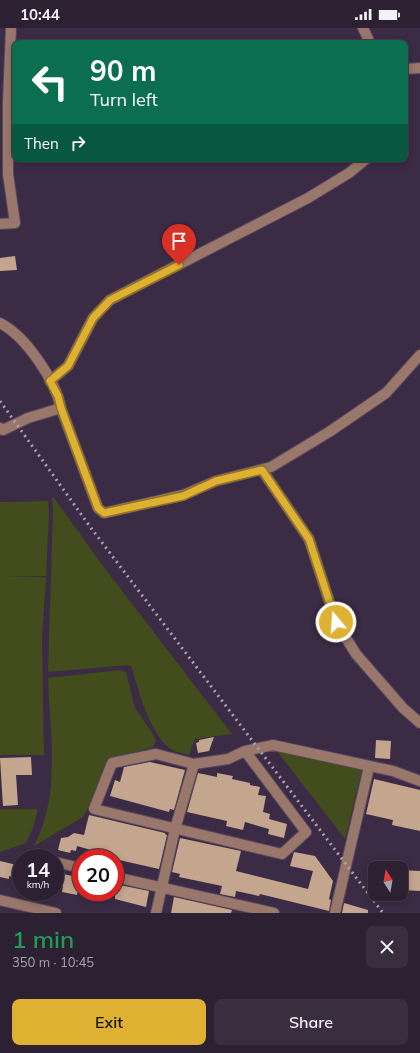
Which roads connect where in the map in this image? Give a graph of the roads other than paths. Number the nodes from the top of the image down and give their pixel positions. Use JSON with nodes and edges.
{"nodes":[{"id":1,"x":11,"y":28,"type":"edge"},
{"id":2,"x":363,"y":28,"type":"edge"},
{"id":3,"x":369,"y":40,"type":"edge"},
{"id":4,"x":420,"y":68,"type":"edge"},
{"id":5,"x":408,"y":69,"type":"edge"},
{"id":6,"x":8,"y":102,"type":"edge"},
{"id":7,"x":362,"y":162,"type":"edge"},
{"id":8,"x":4,"y":174,"type":"edge"},
{"id":9,"x":0,"y":224,"type":"edge"},
{"id":10,"x":0,"y":323,"type":"edge"},
{"id":11,"x":420,"y":355,"type":"edge"},
{"id":12,"x":50,"y":381,"type":"junction"},
{"id":13,"x":61,"y":408,"type":"junction"},
{"id":14,"x":0,"y":428,"type":"edge"},
{"id":15,"x":262,"y":470,"type":"junction"},
{"id":16,"x":420,"y":723,"type":"edge"},
{"id":17,"x":244,"y":751,"type":"junction"},
{"id":18,"x":194,"y":764,"type":"junction"},
{"id":19,"x":369,"y":767,"type":"junction"},
{"id":20,"x":420,"y":781,"type":"edge"},
{"id":21,"x":175,"y":829,"type":"junction"},
{"id":22,"x":124,"y":879,"type":"edge"},
{"id":23,"x":162,"y":888,"type":"junction"},
{"id":24,"x":0,"y":900,"type":"edge"},
{"id":25,"x":56,"y":913,"type":"edge"},
{"id":26,"x":156,"y":913,"type":"edge"},
{"id":27,"x":274,"y":913,"type":"edge"},
{"id":28,"x":335,"y":913,"type":"edge"}],
"edges":[{"from":1,"to":6,"type":"street"},
{"from":2,"to":3,"type":"street"},
{"from":4,"to":5,"type":"street"},
{"from":6,"to":8,"type":"street"},
{"from":7,"to":12,"type":"street"},
{"from":8,"to":9,"type":"street"},
{"from":10,"to":12,"type":"street"},
{"from":11,"to":15,"type":"street"},
{"from":12,"to":13,"type":"street"},
{"from":13,"to":14,"type":"street"},
{"from":13,"to":15,"type":"street"},
{"from":15,"to":16,"type":"street"},
{"from":17,"to":18,"type":"street"},
{"from":17,"to":19,"type":"street"},
{"from":17,"to":21,"type":"street"},
{"from":18,"to":21,"type":"street"},
{"from":18,"to":21,"type":"street"},
{"from":19,"to":20,"type":"street"},
{"from":19,"to":28,"type":"street"},
{"from":21,"to":23,"type":"street"},
{"from":22,"to":23,"type":"street"},
{"from":23,"to":26,"type":"street"},
{"from":23,"to":27,"type":"street"},
{"from":24,"to":25,"type":"street"}]}
